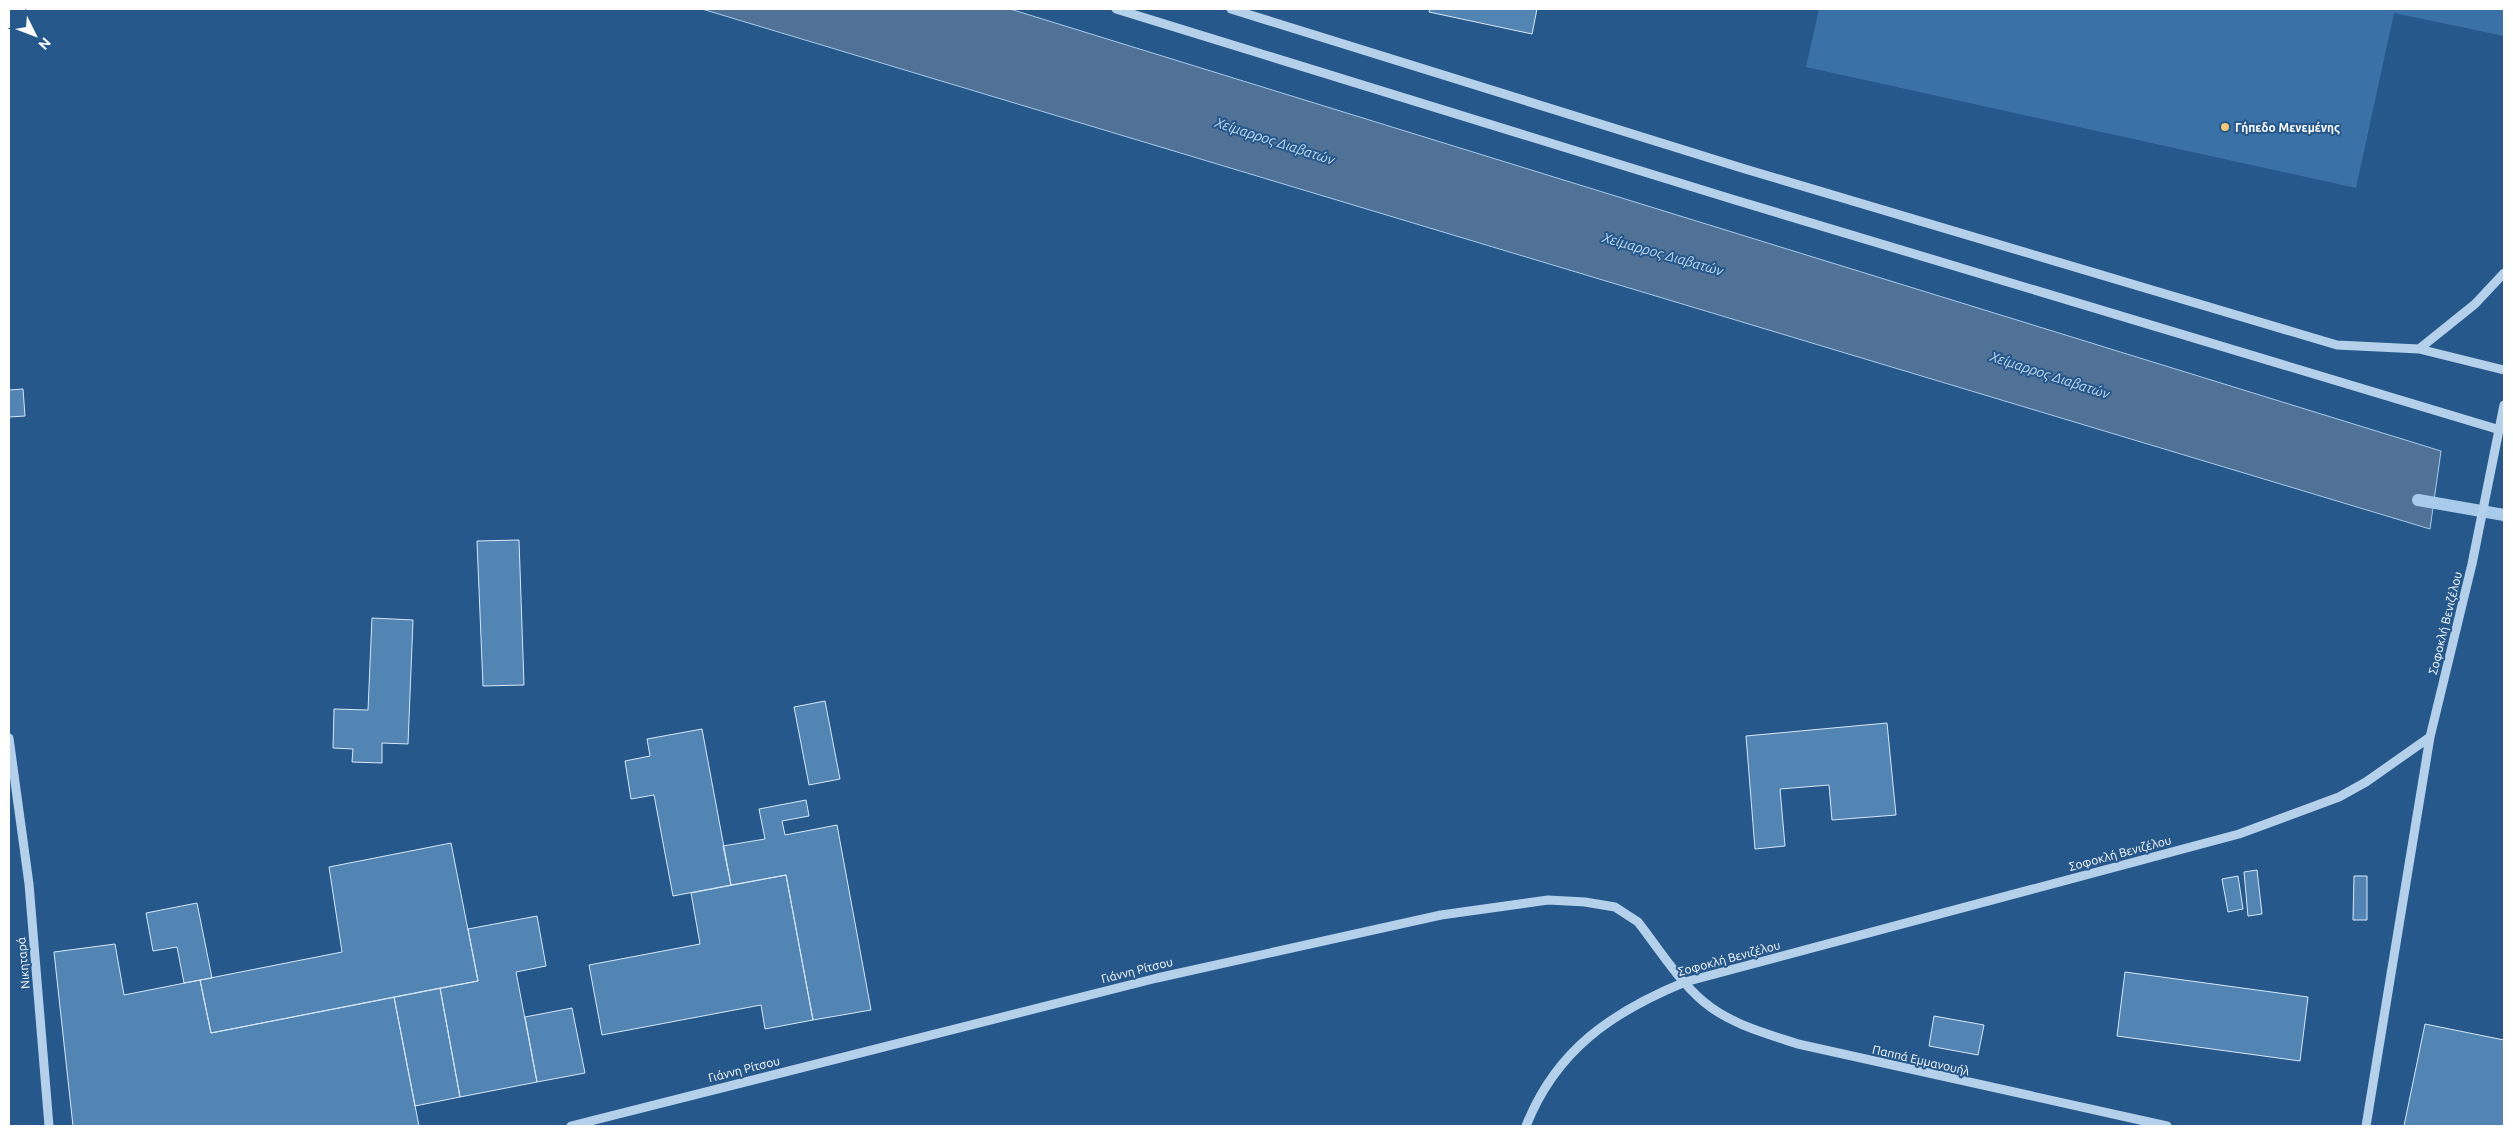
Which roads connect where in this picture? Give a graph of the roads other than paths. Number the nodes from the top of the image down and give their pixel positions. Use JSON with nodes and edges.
{"nodes":[{"id":1,"x":1116,"y":9,"type":"edge"},
{"id":2,"x":1231,"y":9,"type":"edge"},
{"id":3,"x":2504,"y":273,"type":"edge"},
{"id":4,"x":2419,"y":349,"type":"junction"},
{"id":5,"x":2504,"y":370,"type":"edge"},
{"id":6,"x":2504,"y":405,"type":"edge"},
{"id":7,"x":2500,"y":430,"type":"junction"},
{"id":8,"x":2430,"y":737,"type":"junction"},
{"id":9,"x":9,"y":738,"type":"edge"},
{"id":10,"x":1685,"y":982,"type":"junction"},
{"id":11,"x":46,"y":1125,"type":"edge"},
{"id":12,"x":571,"y":1126,"type":"edge"},
{"id":13,"x":1526,"y":1126,"type":"edge"},
{"id":14,"x":2167,"y":1126,"type":"edge"},
{"id":15,"x":2366,"y":1126,"type":"edge"}],
"edges":[{"from":1,"to":7,"type":"street"},
{"from":2,"to":4,"type":"street"},
{"from":3,"to":4,"type":"street"},
{"from":4,"to":5,"type":"street"},
{"from":6,"to":7,"type":"street","name":"Σοφοκλή Βενιζέλου"},
{"from":7,"to":8,"type":"street","name":"Σοφοκλή Βενιζέλου"},
{"from":8,"to":10,"type":"street","name":"Σοφοκλή Βενιζέλου"},
{"from":8,"to":15,"type":"street"},
{"from":9,"to":11,"type":"street","name":"Νικηταρά"},
{"from":10,"to":12,"type":"street","name":"Γιάννη Ρίτσου"},
{"from":10,"to":13,"type":"street","name":"Σοφοκλή Βενιζέλου"},
{"from":10,"to":14,"type":"street","name":"Παππά Εμμανουήλ"}]}
